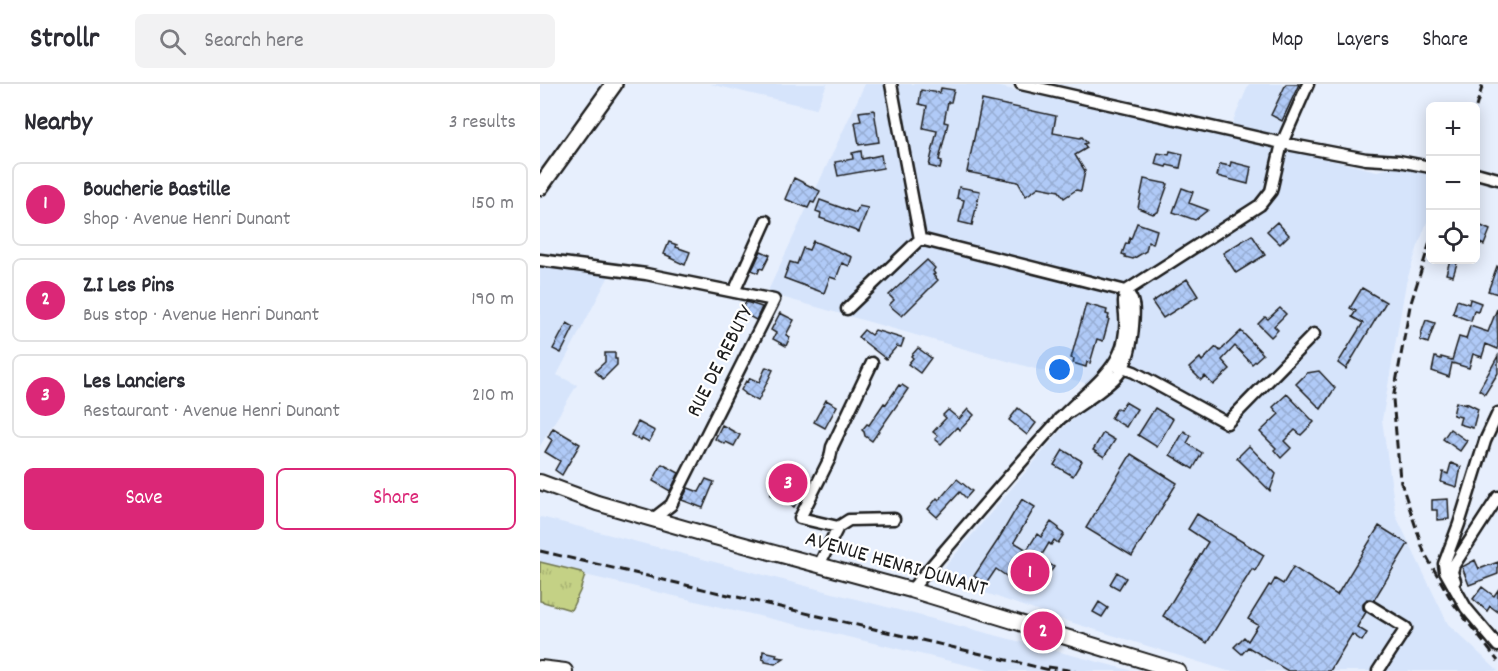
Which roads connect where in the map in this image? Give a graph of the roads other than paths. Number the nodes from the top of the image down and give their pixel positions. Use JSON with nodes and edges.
{"nodes":[{"id":1,"x":614,"y":84,"type":"edge"},
{"id":2,"x":891,"y":84,"type":"edge"},
{"id":3,"x":1021,"y":84,"type":"edge"},
{"id":4,"x":1308,"y":84,"type":"edge"},
{"id":5,"x":1282,"y":143,"type":"junction"},
{"id":6,"x":1426,"y":166,"type":"edge"},
{"id":7,"x":1480,"y":174,"type":"edge"},
{"id":8,"x":1498,"y":179,"type":"edge"},
{"id":9,"x":540,"y":187,"type":"edge"},
{"id":10,"x":766,"y":221,"type":"dead end"},
{"id":11,"x":920,"y":239,"type":"junction"},
{"id":12,"x":540,"y":260,"type":"edge"},
{"id":13,"x":1126,"y":291,"type":"junction"},
{"id":14,"x":734,"y":292,"type":"junction"},
{"id":15,"x":847,"y":309,"type":"dead end"},
{"id":16,"x":1314,"y":334,"type":"dead end"},
{"id":17,"x":872,"y":363,"type":"dead end"},
{"id":18,"x":1118,"y":367,"type":"junction"},
{"id":19,"x":1498,"y":413,"type":"edge"},
{"id":20,"x":540,"y":482,"type":"edge"},
{"id":21,"x":1498,"y":496,"type":"edge"},
{"id":22,"x":653,"y":519,"type":"junction"},
{"id":23,"x":894,"y":519,"type":"dead end"},
{"id":24,"x":838,"y":527,"type":"junction"},
{"id":25,"x":819,"y":565,"type":"junction"},
{"id":26,"x":911,"y":590,"type":"junction"},
{"id":27,"x":1459,"y":595,"type":"junction"},
{"id":28,"x":1370,"y":606,"type":"dead end"},
{"id":29,"x":1498,"y":646,"type":"edge"},
{"id":30,"x":540,"y":668,"type":"edge"},
{"id":31,"x":565,"y":671,"type":"edge"},
{"id":32,"x":1178,"y":671,"type":"edge"},
{"id":33,"x":1378,"y":671,"type":"edge"}],
"edges":[{"from":1,"to":9,"type":"main road"},
{"from":2,"to":11,"type":"street"},
{"from":3,"to":5,"type":"street"},
{"from":4,"to":5,"type":"street"},
{"from":5,"to":6,"type":"street"},
{"from":5,"to":13,"type":"street"},
{"from":7,"to":8,"type":"street"},
{"from":10,"to":14,"type":"street"},
{"from":11,"to":13,"type":"street"},
{"from":11,"to":15,"type":"street"},
{"from":12,"to":14,"type":"street","name":"RUE DE REBUTY"},
{"from":13,"to":18,"type":"street"},
{"from":14,"to":22,"type":"street","name":"RUE DE REBUTY"},
{"from":16,"to":18,"type":"street"},
{"from":17,"to":24,"type":"street"},
{"from":18,"to":26,"type":"street"},
{"from":19,"to":27,"type":"street"},
{"from":20,"to":22,"type":"street","name":"AVENUE HENRI DUNANT"},
{"from":21,"to":27,"type":"street"},
{"from":22,"to":25,"type":"street","name":"AVENUE HENRI DUNANT"},
{"from":23,"to":24,"type":"street"},
{"from":24,"to":25,"type":"street"},
{"from":25,"to":26,"type":"street","name":"AVENUE HENRI DUNANT"},
{"from":26,"to":32,"type":"street","name":"AVENUE HENRI DUNANT"},
{"from":27,"to":29,"type":"street"},
{"from":28,"to":33,"type":"street"},
{"from":30,"to":31,"type":"street"}]}
